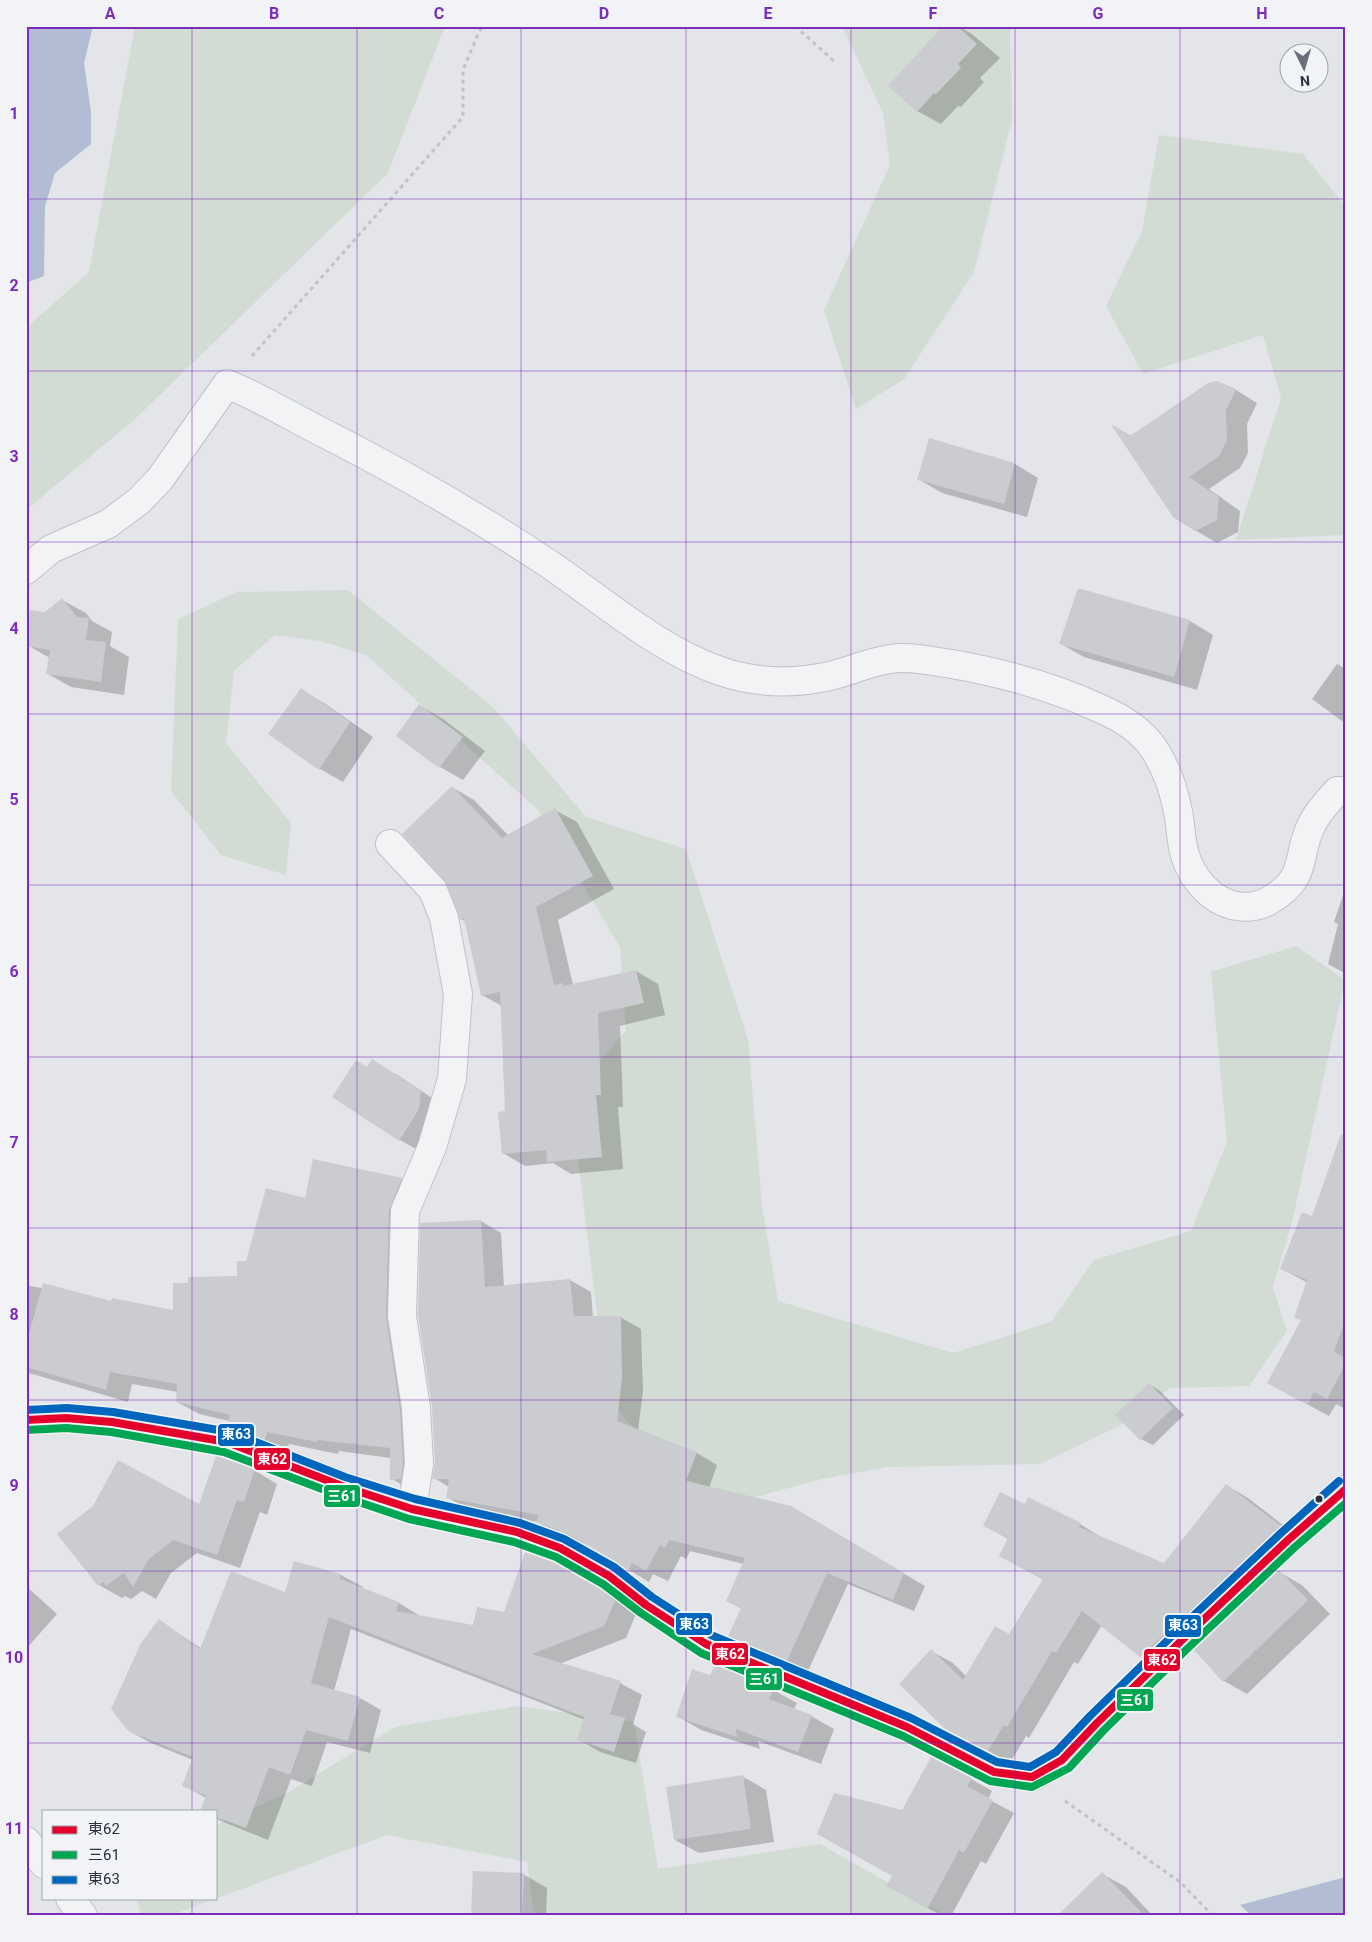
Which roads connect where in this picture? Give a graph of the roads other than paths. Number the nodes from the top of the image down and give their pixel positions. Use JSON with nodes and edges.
{"nodes":[{"id":1,"x":26,"y":570,"type":"edge"},
{"id":2,"x":1346,"y":791,"type":"edge"},
{"id":3,"x":390,"y":844,"type":"dead end"},
{"id":4,"x":26,"y":1420,"type":"edge"},
{"id":5,"x":1346,"y":1489,"type":"edge"},
{"id":6,"x":412,"y":1509,"type":"junction"},
{"id":7,"x":26,"y":1841,"type":"edge"},
{"id":8,"x":42,"y":1861,"type":"edge"},
{"id":9,"x":71,"y":1900,"type":"edge"},
{"id":10,"x":83,"y":1916,"type":"edge"}],
"edges":[{"from":1,"to":2,"type":"street"},
{"from":3,"to":6,"type":"street"},
{"from":4,"to":6,"type":"street"},
{"from":5,"to":6,"type":"street"},
{"from":7,"to":8,"type":"street"},
{"from":9,"to":10,"type":"street"}]}
